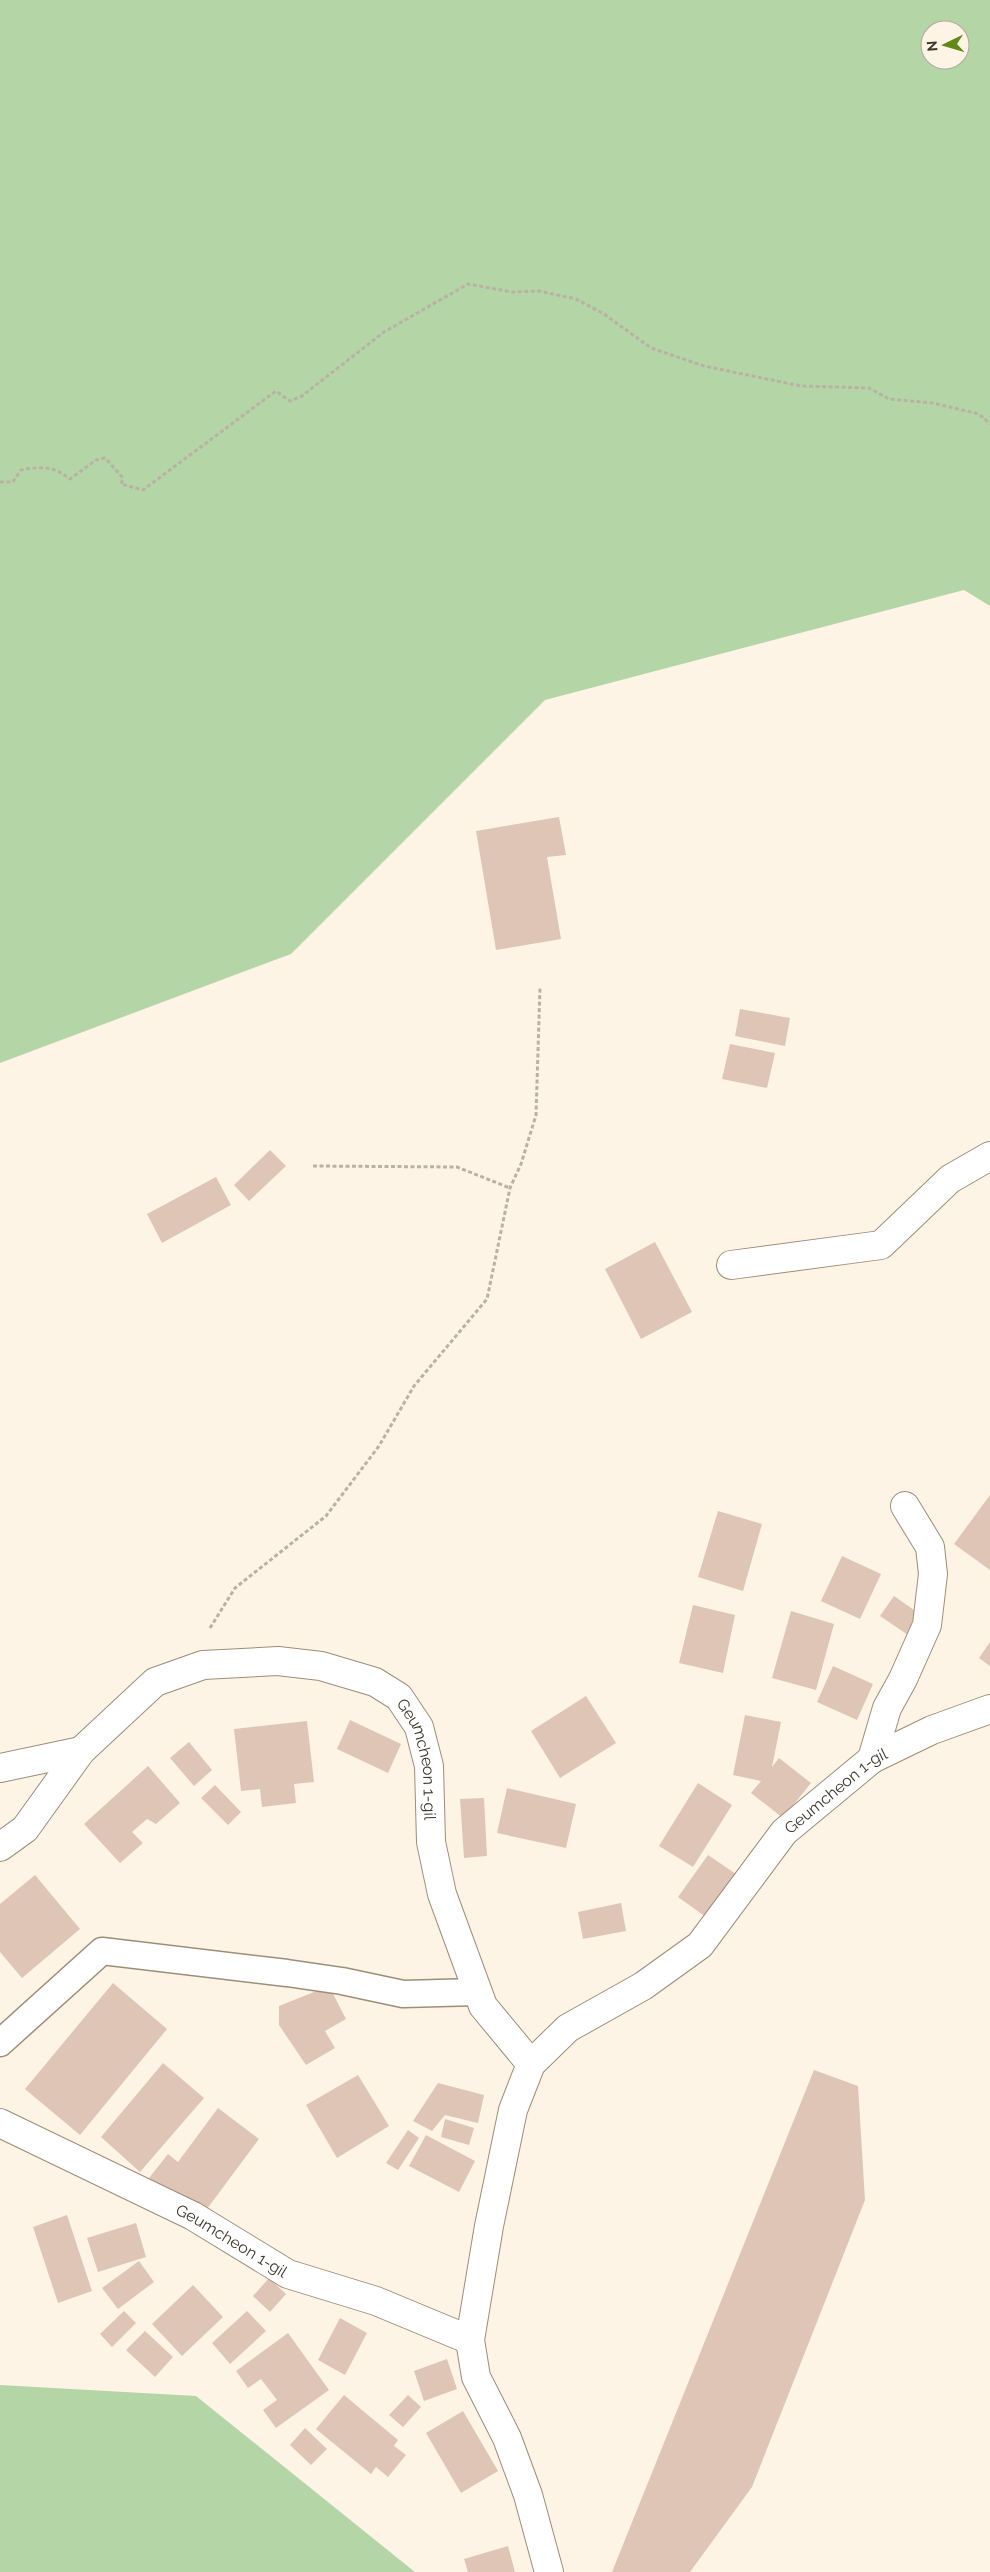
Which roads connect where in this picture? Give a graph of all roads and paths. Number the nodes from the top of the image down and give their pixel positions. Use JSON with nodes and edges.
{"nodes":[{"id":1,"x":990,"y":424,"type":"edge"},
{"id":2,"x":0,"y":482,"type":"edge"},
{"id":3,"x":540,"y":987,"type":"dead end"},
{"id":4,"x":990,"y":1156,"type":"edge"},
{"id":5,"x":313,"y":1166,"type":"dead end"},
{"id":6,"x":510,"y":1188,"type":"junction"},
{"id":7,"x":731,"y":1265,"type":"dead end"},
{"id":8,"x":905,"y":1506,"type":"dead end"},
{"id":9,"x":181,"y":1673,"type":"junction"},
{"id":10,"x":990,"y":1709,"type":"edge"},
{"id":11,"x":81,"y":1751,"type":"junction"},
{"id":12,"x":872,"y":1760,"type":"junction"},
{"id":13,"x":0,"y":1768,"type":"edge"},
{"id":14,"x":0,"y":1847,"type":"edge"},
{"id":15,"x":477,"y":1992,"type":"junction"},
{"id":16,"x":0,"y":2043,"type":"edge"},
{"id":17,"x":531,"y":2064,"type":"junction"},
{"id":18,"x":0,"y":2123,"type":"edge"},
{"id":19,"x":470,"y":2340,"type":"junction"},
{"id":20,"x":549,"y":2572,"type":"edge"}],
"edges":[{"from":1,"to":2,"type":"path"},
{"from":3,"to":6,"type":"path"},
{"from":4,"to":7,"type":"street"},
{"from":5,"to":6,"type":"path"},
{"from":6,"to":9,"type":"path"},
{"from":8,"to":12,"type":"street"},
{"from":9,"to":11,"type":"street","name":"Geumcheon 1-gil"},
{"from":9,"to":15,"type":"street","name":"Geumcheon 1-gil"},
{"from":10,"to":12,"type":"street","name":"Geumcheon 1-gil"},
{"from":11,"to":13,"type":"street"},
{"from":11,"to":14,"type":"street","name":"Geumcheon 1-gil"},
{"from":12,"to":17,"type":"street","name":"Geumcheon 1-gil"},
{"from":15,"to":16,"type":"lane"},
{"from":15,"to":17,"type":"street","name":"Geumcheon 1-gil"},
{"from":17,"to":19,"type":"street","name":"Geumcheon 1-gil"},
{"from":18,"to":19,"type":"street","name":"Geumcheon 1-gil"},
{"from":19,"to":20,"type":"street","name":"Geumcheon 1-gil"}]}
